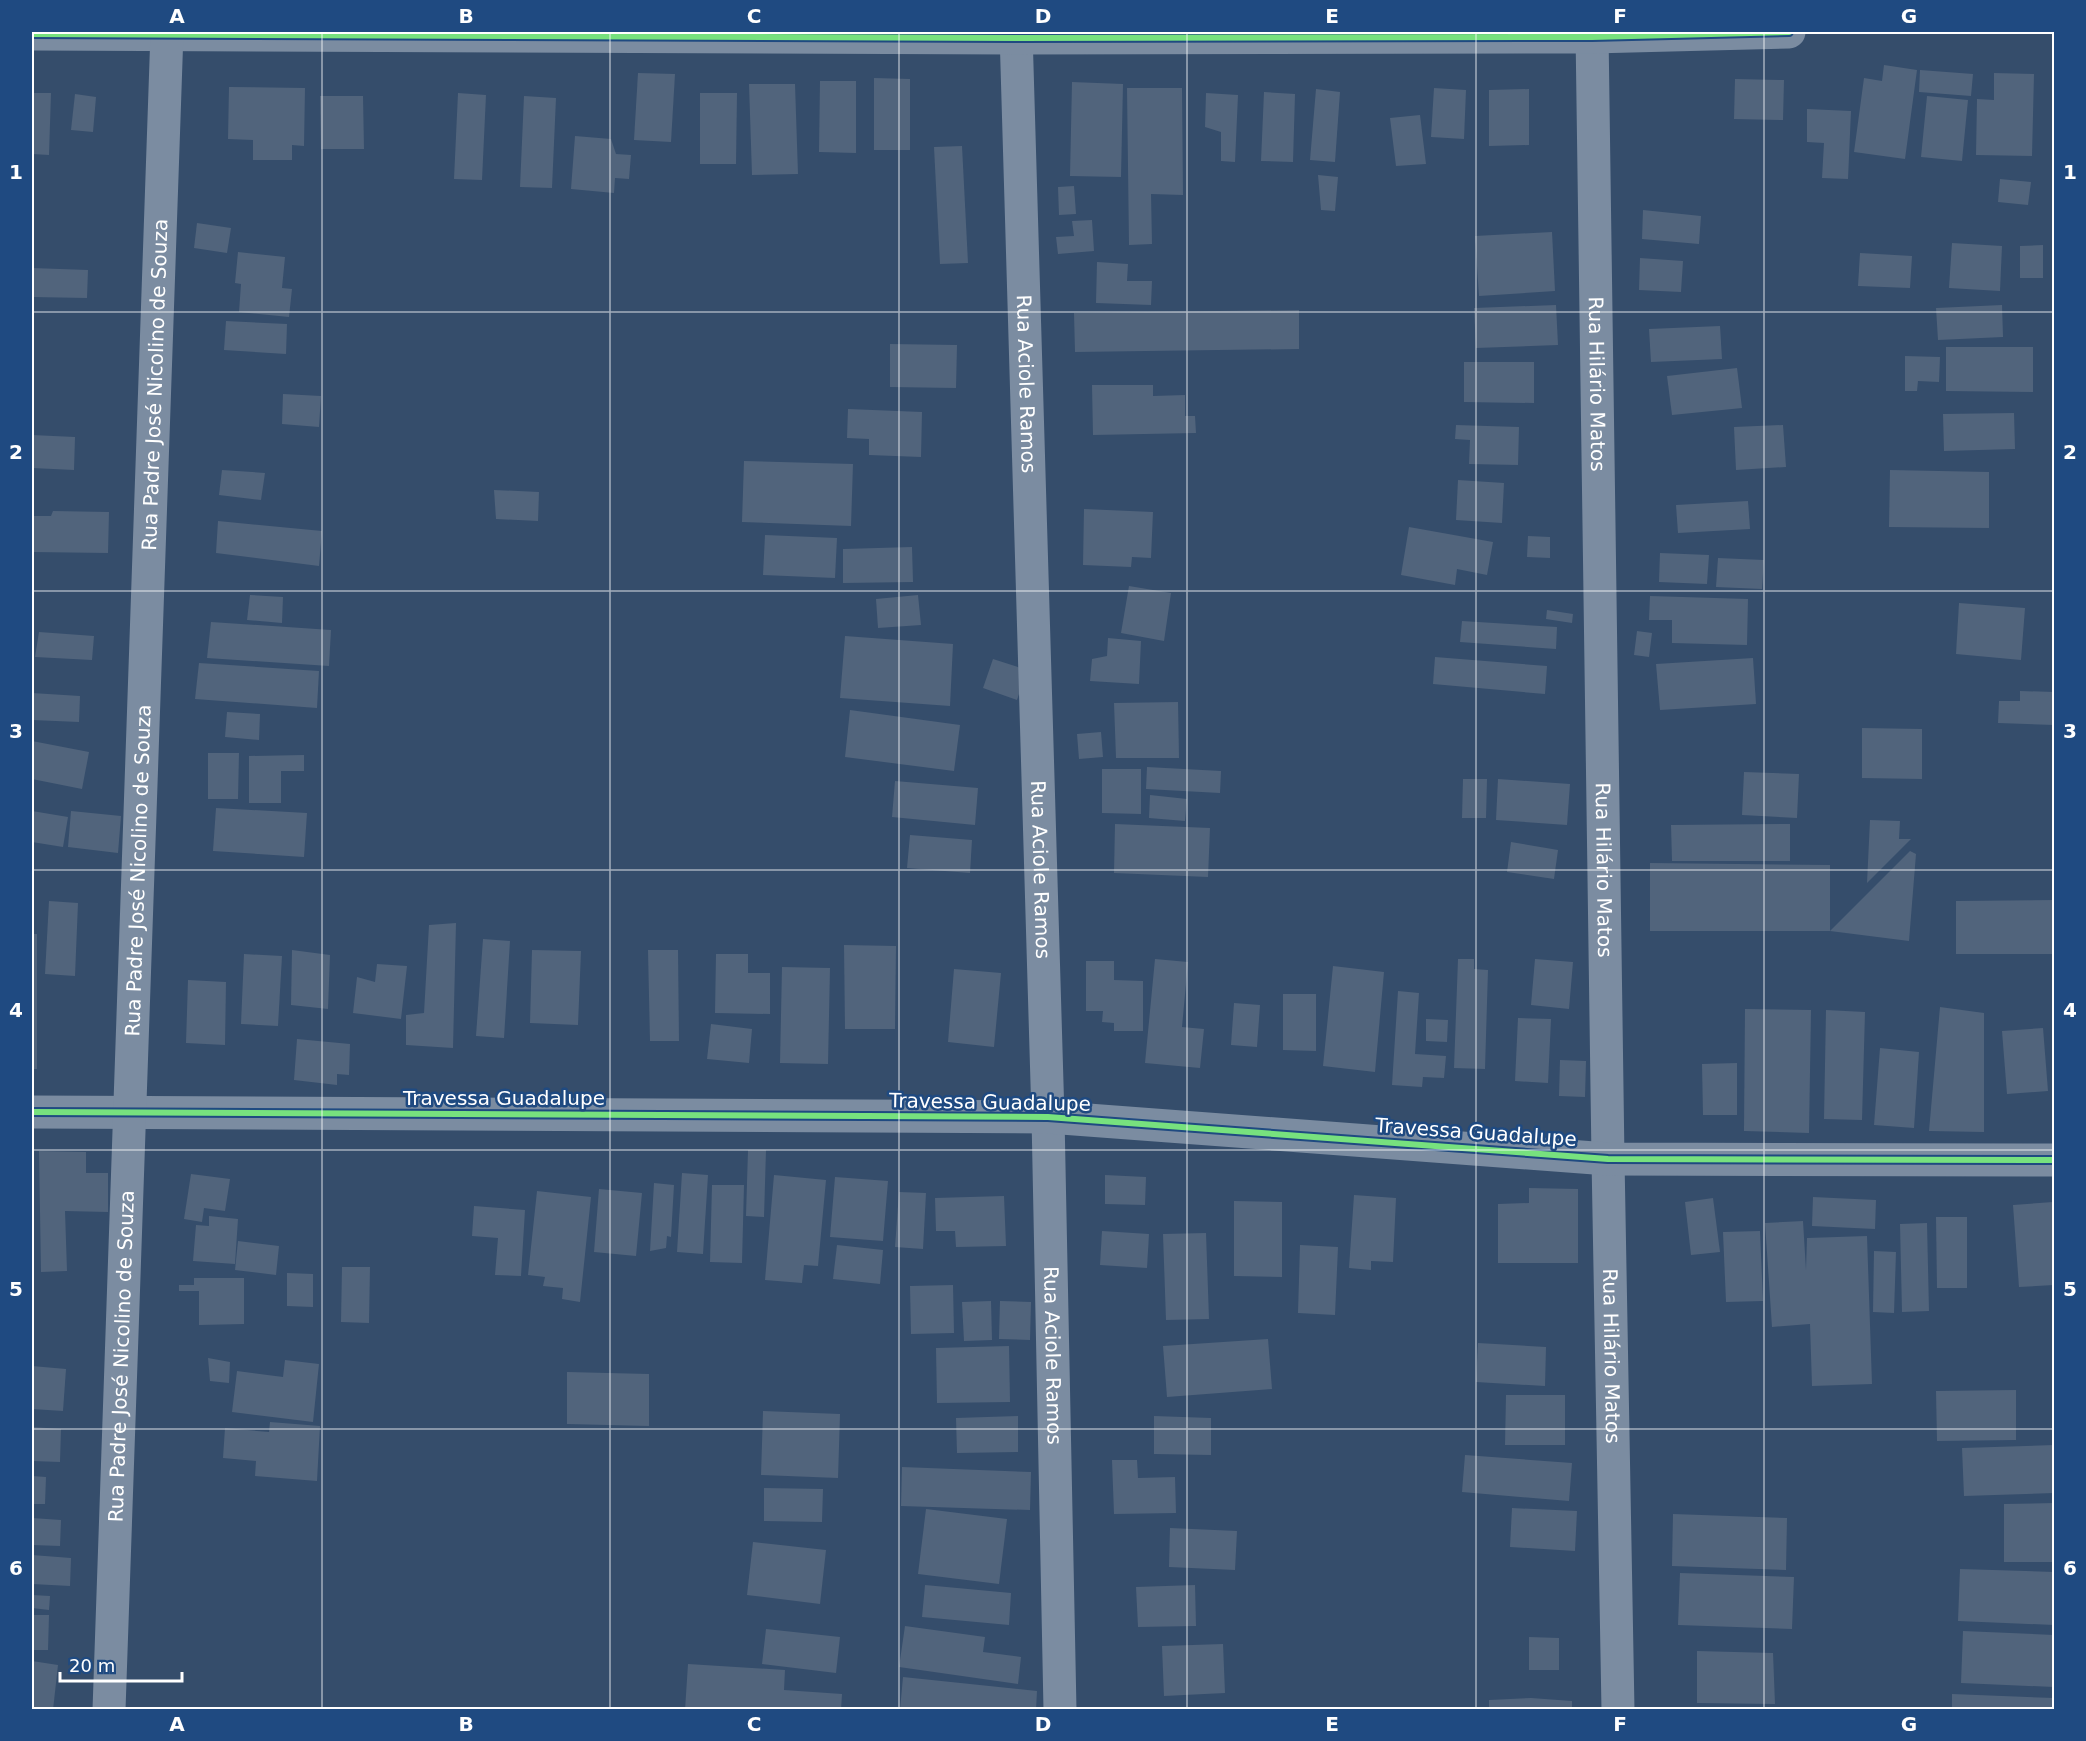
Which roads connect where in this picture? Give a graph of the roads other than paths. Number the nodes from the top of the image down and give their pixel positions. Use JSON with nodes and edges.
{"nodes":[{"id":1,"x":1789,"y":32,"type":"edge"},
{"id":2,"x":167,"y":33,"type":"edge"},
{"id":3,"x":32,"y":34,"type":"edge"},
{"id":4,"x":1592,"y":34,"type":"edge"},
{"id":5,"x":1016,"y":35,"type":"edge"},
{"id":6,"x":32,"y":1112,"type":"edge"},
{"id":7,"x":129,"y":1113,"type":"junction"},
{"id":8,"x":1048,"y":1117,"type":"junction"},
{"id":9,"x":1608,"y":1159,"type":"junction"},
{"id":10,"x":2055,"y":1161,"type":"edge"},
{"id":11,"x":109,"y":1710,"type":"edge"},
{"id":12,"x":1060,"y":1710,"type":"edge"},
{"id":13,"x":1618,"y":1710,"type":"edge"}],
"edges":[{"from":1,"to":4,"type":"street"},
{"from":2,"to":3,"type":"street"},
{"from":2,"to":5,"type":"street"},
{"from":2,"to":7,"type":"street","name":"Rua Padre José Nicolino de Souza"},
{"from":4,"to":5,"type":"street"},
{"from":4,"to":9,"type":"street","name":"Rua Hilário Matos"},
{"from":5,"to":8,"type":"street","name":"Rua Aciole Ramos"},
{"from":6,"to":7,"type":"street","name":"Travessa Guadalupe"},
{"from":7,"to":8,"type":"street","name":"Travessa Guadalupe"},
{"from":7,"to":11,"type":"street","name":"Rua Padre José Nicolino de Souza"},
{"from":8,"to":9,"type":"street","name":"Travessa Guadalupe"},
{"from":8,"to":12,"type":"street","name":"Rua Aciole Ramos"},
{"from":9,"to":10,"type":"street","name":"Travessa Guadalupe"},
{"from":9,"to":13,"type":"street","name":"Rua Hilário Matos"}]}
